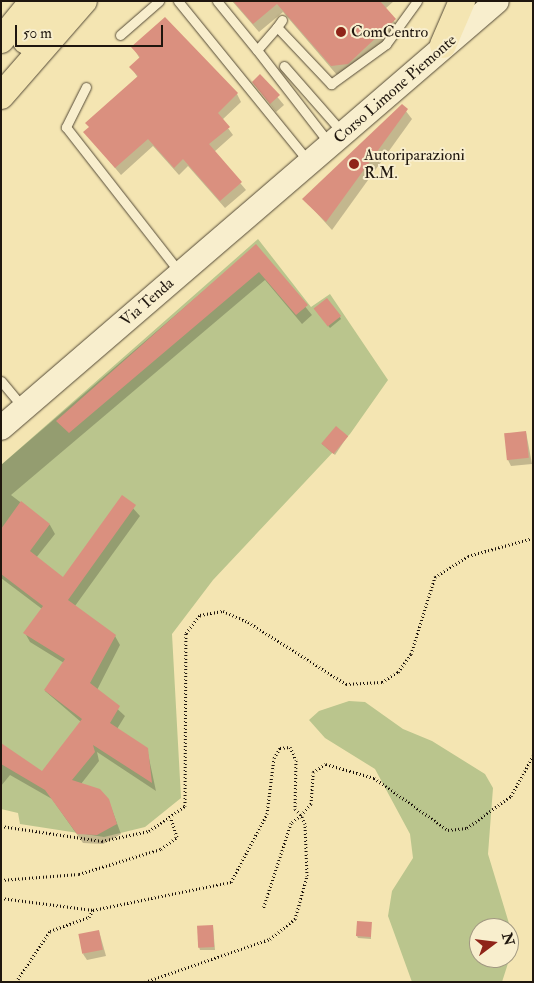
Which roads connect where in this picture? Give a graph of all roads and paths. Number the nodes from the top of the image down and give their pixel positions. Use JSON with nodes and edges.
{"nodes":[{"id":1,"x":33,"y":1,"type":"edge"},
{"id":2,"x":59,"y":1,"type":"edge"},
{"id":3,"x":84,"y":1,"type":"edge"},
{"id":4,"x":159,"y":1,"type":"edge"},
{"id":5,"x":217,"y":1,"type":"edge"},
{"id":6,"x":417,"y":1,"type":"edge"},
{"id":7,"x":462,"y":1,"type":"edge"},
{"id":8,"x":497,"y":1,"type":"edge"},
{"id":9,"x":176,"y":2,"type":"edge"},
{"id":10,"x":120,"y":35,"type":"dead end"},
{"id":11,"x":1,"y":40,"type":"edge"},
{"id":12,"x":443,"y":45,"type":"junction"},
{"id":13,"x":257,"y":50,"type":"junction"},
{"id":14,"x":284,"y":66,"type":"dead end"},
{"id":15,"x":1,"y":69,"type":"edge"},
{"id":16,"x":86,"y":86,"type":"dead end"},
{"id":17,"x":1,"y":96,"type":"edge"},
{"id":18,"x":337,"y":140,"type":"junction"},
{"id":19,"x":302,"y":170,"type":"junction"},
{"id":20,"x":180,"y":274,"type":"junction"},
{"id":21,"x":1,"y":381,"type":"edge"},
{"id":22,"x":24,"y":408,"type":"junction"},
{"id":23,"x":1,"y":428,"type":"edge"},
{"id":24,"x":533,"y":538,"type":"edge"},
{"id":25,"x":533,"y":756,"type":"edge"},
{"id":26,"x":300,"y":816,"type":"junction"},
{"id":27,"x":171,"y":818,"type":"junction"},
{"id":28,"x":1,"y":826,"type":"edge"},
{"id":29,"x":1,"y":880,"type":"edge"},
{"id":30,"x":1,"y":898,"type":"edge"},
{"id":31,"x":263,"y":909,"type":"dead end"},
{"id":32,"x":93,"y":910,"type":"junction"},
{"id":33,"x":16,"y":982,"type":"edge"},
{"id":34,"x":145,"y":982,"type":"edge"}],
"edges":[{"from":1,"to":11,"type":"main road"},
{"from":2,"to":15,"type":"main road"},
{"from":3,"to":17,"type":"main road"},
{"from":4,"to":10,"type":"lane"},
{"from":5,"to":13,"type":"lane"},
{"from":6,"to":13,"type":"lane"},
{"from":7,"to":12,"type":"main road"},
{"from":8,"to":12,"type":"main road","name":"Corso Limone Piemonte"},
{"from":9,"to":19,"type":"lane"},
{"from":12,"to":18,"type":"main road","name":"Corso Limone Piemonte"},
{"from":13,"to":18,"type":"lane"},
{"from":14,"to":18,"type":"lane"},
{"from":16,"to":20,"type":"lane"},
{"from":18,"to":19,"type":"main road","name":"Corso Limone Piemonte"},
{"from":19,"to":20,"type":"main road","name":"Via Tenda"},
{"from":20,"to":22,"type":"main road","name":"Via Tenda"},
{"from":21,"to":22,"type":"lane"},
{"from":22,"to":23,"type":"main road","name":"Via Tenda"},
{"from":24,"to":27,"type":"path"},
{"from":25,"to":26,"type":"path"},
{"from":26,"to":31,"type":"path"},
{"from":26,"to":32,"type":"path"},
{"from":26,"to":34,"type":"path"},
{"from":27,"to":28,"type":"path"},
{"from":27,"to":29,"type":"path"},
{"from":30,"to":32,"type":"path"},
{"from":32,"to":33,"type":"path"}]}
